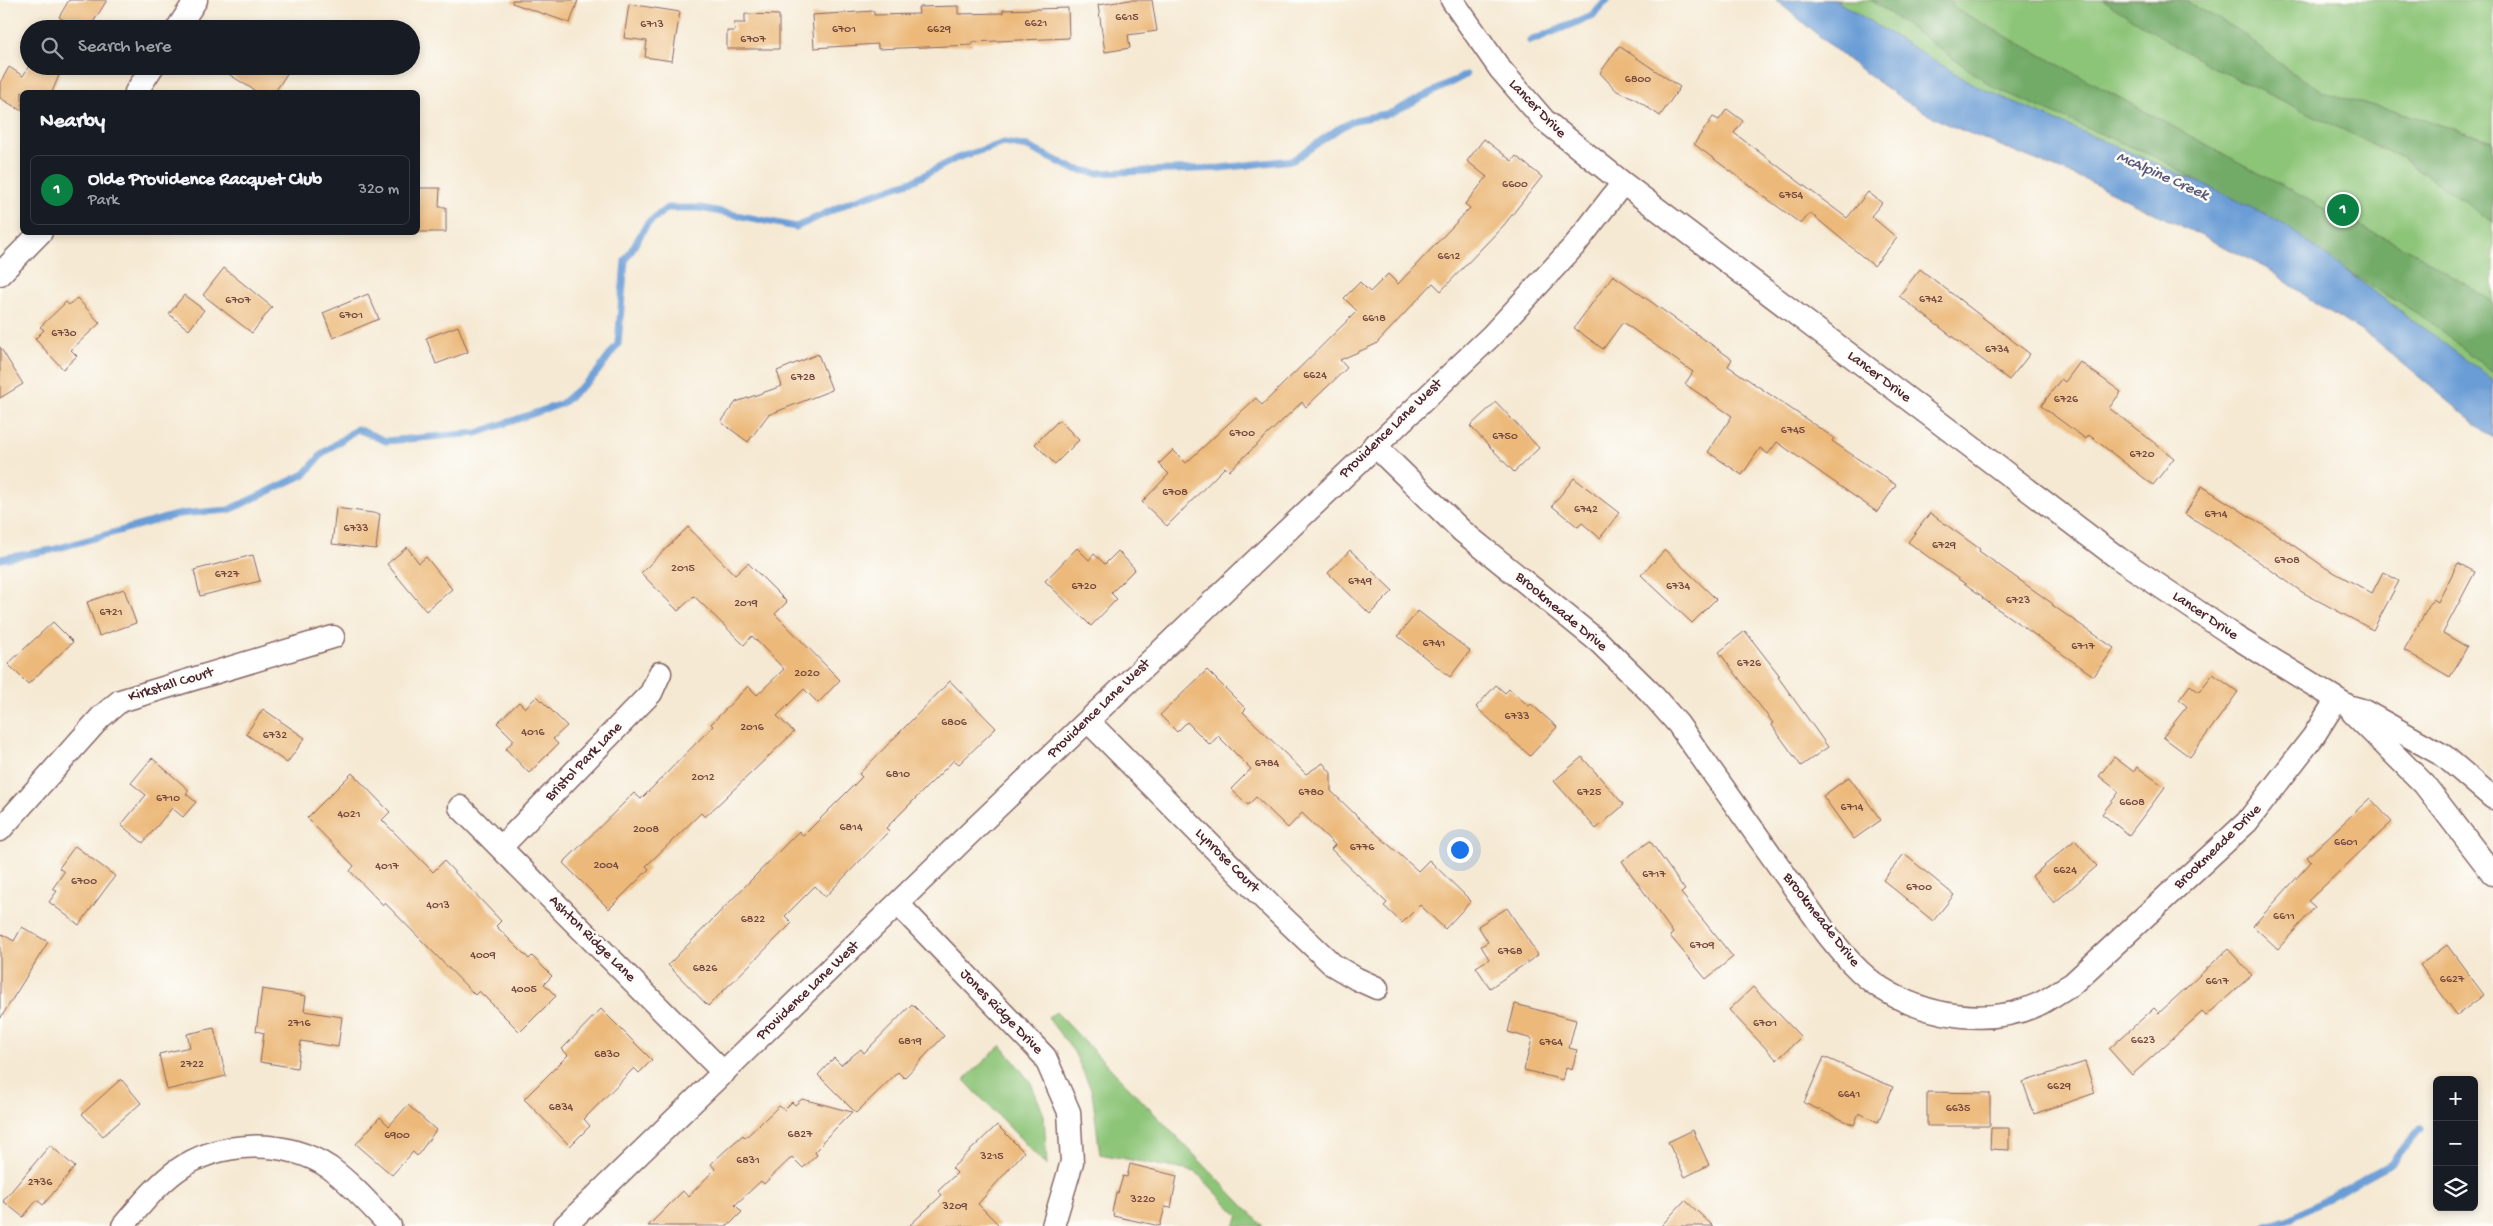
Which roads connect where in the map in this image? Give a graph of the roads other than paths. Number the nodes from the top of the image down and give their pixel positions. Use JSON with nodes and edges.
{"nodes":[{"id":1,"x":196,"y":0,"type":"edge"},
{"id":2,"x":1452,"y":0,"type":"edge"},
{"id":3,"x":183,"y":20,"type":"edge"},
{"id":4,"x":147,"y":75,"type":"edge"},
{"id":5,"x":137,"y":90,"type":"edge"},
{"id":6,"x":1623,"y":183,"type":"junction"},
{"id":7,"x":38,"y":235,"type":"edge"},
{"id":8,"x":0,"y":274,"type":"edge"},
{"id":9,"x":1374,"y":445,"type":"junction"},
{"id":10,"x":333,"y":637,"type":"dead end"},
{"id":11,"x":660,"y":673,"type":"dead end"},
{"id":12,"x":2343,"y":702,"type":"junction"},
{"id":13,"x":1088,"y":721,"type":"junction"},
{"id":14,"x":2493,"y":798,"type":"edge"},
{"id":15,"x":460,"y":807,"type":"dead end"},
{"id":16,"x":0,"y":830,"type":"edge"},
{"id":17,"x":501,"y":846,"type":"junction"},
{"id":18,"x":2493,"y":874,"type":"edge"},
{"id":19,"x":898,"y":904,"type":"junction"},
{"id":20,"x":1377,"y":988,"type":"dead end"},
{"id":21,"x":724,"y":1073,"type":"junction"},
{"id":22,"x":123,"y":1226,"type":"edge"},
{"id":23,"x":390,"y":1226,"type":"edge"},
{"id":24,"x":565,"y":1226,"type":"edge"},
{"id":25,"x":1053,"y":1226,"type":"edge"}],
"edges":[{"from":1,"to":3,"type":"street"},
{"from":2,"to":6,"type":"street","name":"Lancer Drive"},
{"from":4,"to":5,"type":"street"},
{"from":6,"to":9,"type":"street","name":"Providence Lane West"},
{"from":6,"to":12,"type":"street","name":"Lancer Drive"},
{"from":7,"to":8,"type":"street"},
{"from":9,"to":12,"type":"street","name":"Brookmeade Drive"},
{"from":9,"to":13,"type":"street","name":"Providence Lane West"},
{"from":10,"to":16,"type":"street","name":"Kirkstall Court"},
{"from":11,"to":17,"type":"street","name":"Bristol Park Lane"},
{"from":12,"to":14,"type":"street","name":"Lancer Drive"},
{"from":12,"to":18,"type":"street","name":"Lancer Drive"},
{"from":13,"to":19,"type":"street","name":"Providence Lane West"},
{"from":13,"to":20,"type":"street","name":"Lynrose Court"},
{"from":15,"to":17,"type":"street","name":"Ashton Ridge Lane"},
{"from":17,"to":21,"type":"street","name":"Ashton Ridge Lane"},
{"from":19,"to":21,"type":"street","name":"Providence Lane West"},
{"from":19,"to":25,"type":"street","name":"Jones Ridge Drive"},
{"from":21,"to":24,"type":"street","name":"Providence Lane West"},
{"from":22,"to":23,"type":"street"}]}
